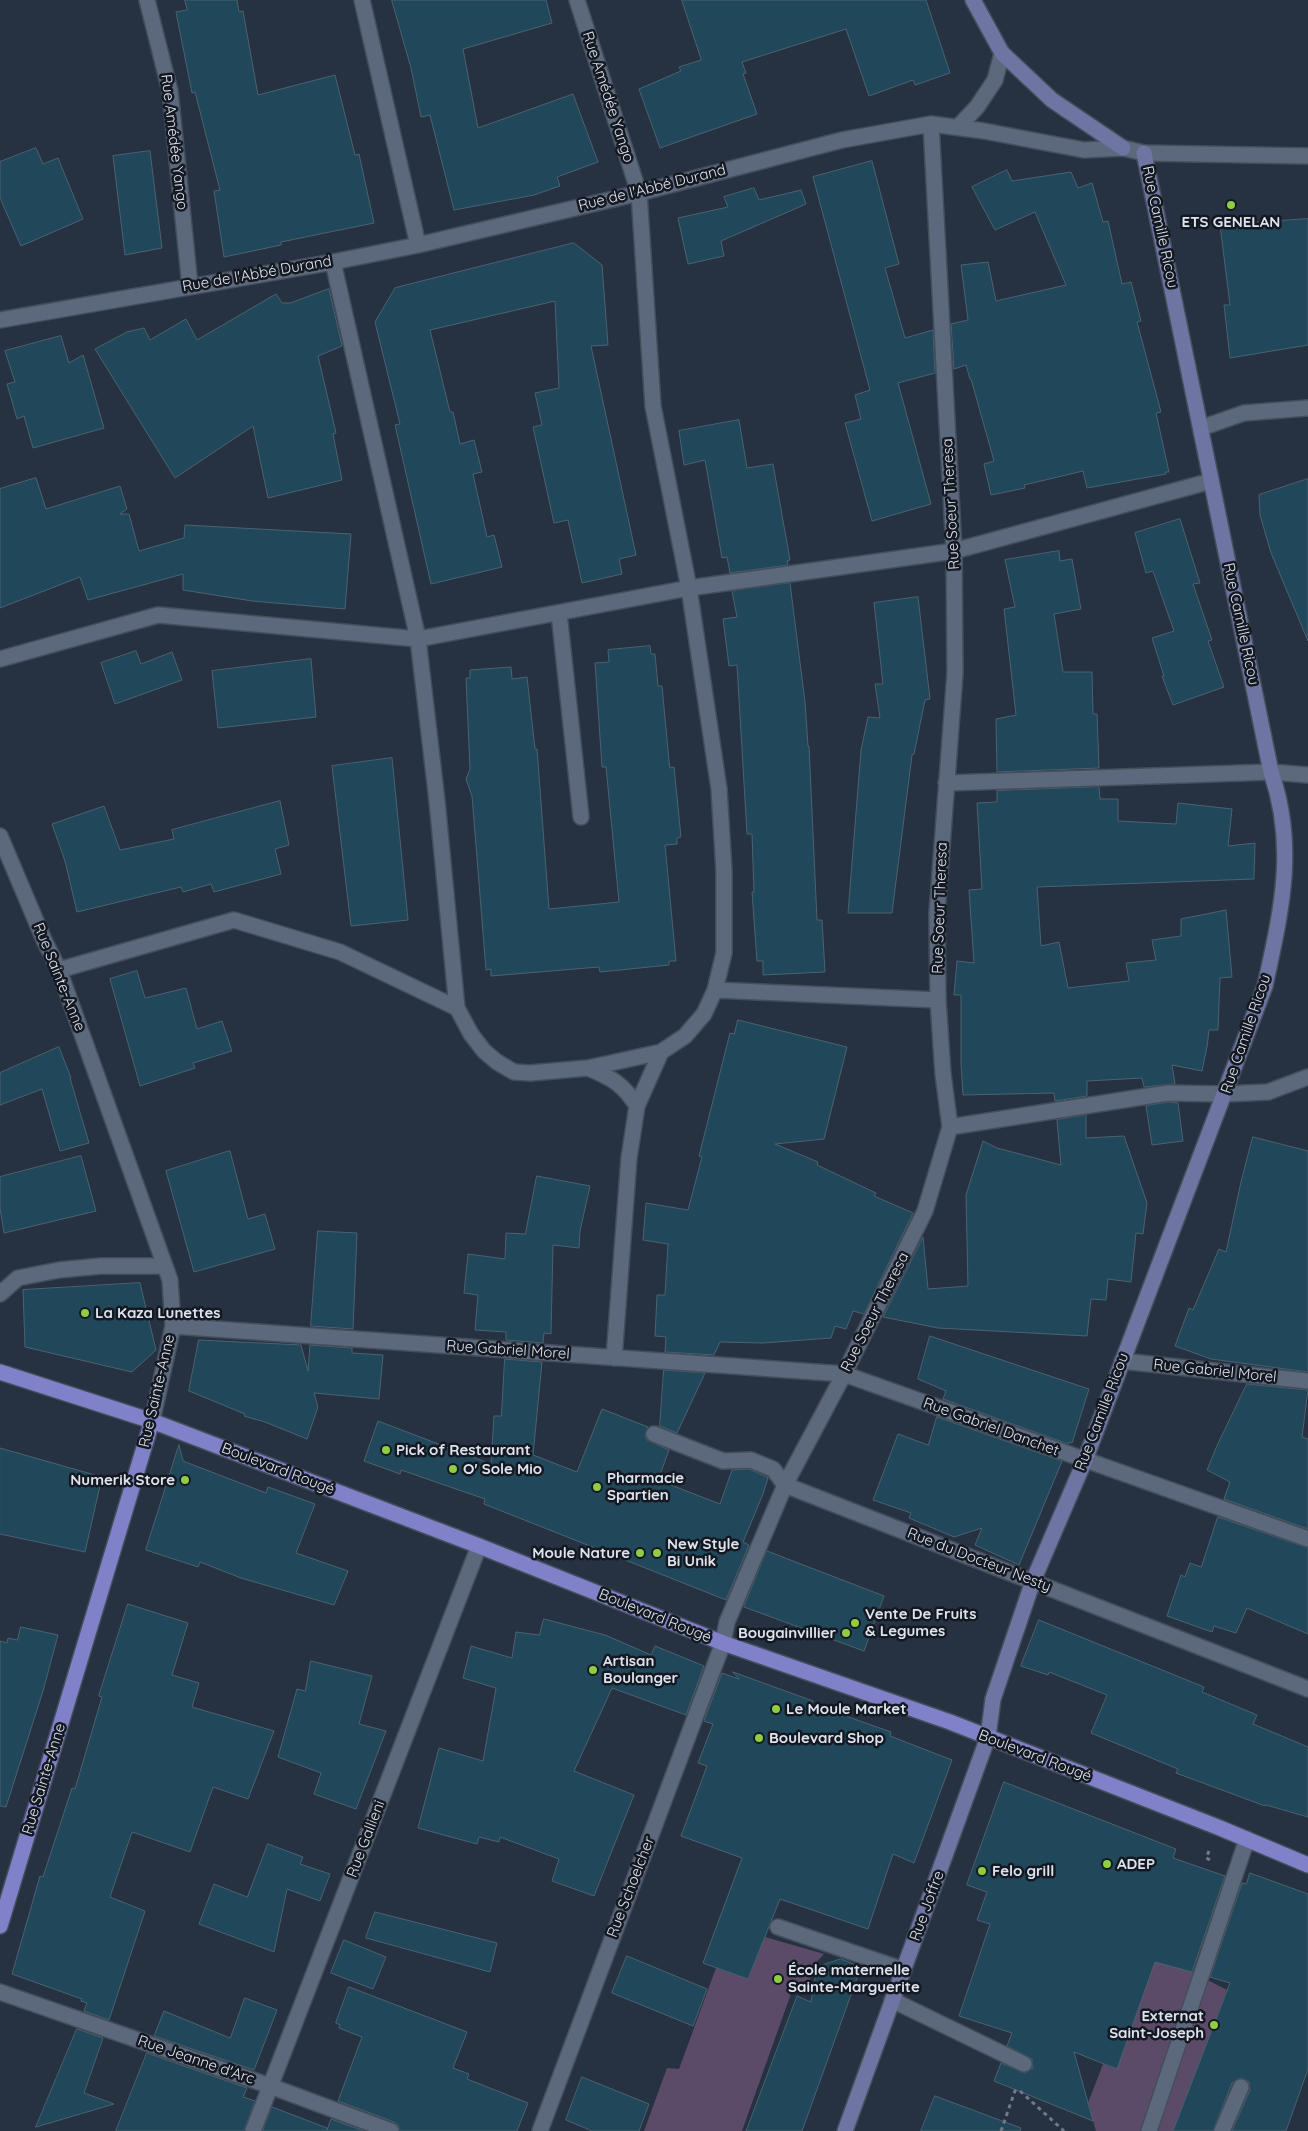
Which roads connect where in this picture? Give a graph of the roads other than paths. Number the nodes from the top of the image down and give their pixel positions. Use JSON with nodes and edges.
{"nodes":[{"id":1,"x":147,"y":0,"type":"edge"},
{"id":2,"x":362,"y":0,"type":"edge"},
{"id":3,"x":578,"y":0,"type":"edge"},
{"id":4,"x":973,"y":0,"type":"edge"},
{"id":5,"x":1002,"y":54,"type":"junction"},
{"id":6,"x":931,"y":124,"type":"junction"},
{"id":7,"x":958,"y":127,"type":"junction"},
{"id":8,"x":1123,"y":148,"type":"junction"},
{"id":9,"x":1144,"y":153,"type":"junction"},
{"id":10,"x":1308,"y":156,"type":"edge"},
{"id":11,"x":639,"y":193,"type":"junction"},
{"id":12,"x":418,"y":244,"type":"junction"},
{"id":13,"x":333,"y":262,"type":"junction"},
{"id":14,"x":190,"y":286,"type":"junction"},
{"id":15,"x":0,"y":320,"type":"edge"},
{"id":16,"x":1308,"y":408,"type":"edge"},
{"id":17,"x":1201,"y":428,"type":"junction"},
{"id":18,"x":1211,"y":481,"type":"junction"},
{"id":19,"x":954,"y":551,"type":"junction"},
{"id":20,"x":690,"y":588,"type":"junction"},
{"id":21,"x":559,"y":612,"type":"junction"},
{"id":22,"x":418,"y":639,"type":"junction"},
{"id":23,"x":0,"y":659,"type":"edge"},
{"id":24,"x":1271,"y":772,"type":"junction"},
{"id":25,"x":1308,"y":775,"type":"edge"},
{"id":26,"x":946,"y":783,"type":"junction"},
{"id":27,"x":581,"y":817,"type":"dead end"},
{"id":28,"x":0,"y":836,"type":"edge"},
{"id":29,"x":59,"y":970,"type":"junction"},
{"id":30,"x":715,"y":990,"type":"junction"},
{"id":31,"x":938,"y":1000,"type":"junction"},
{"id":32,"x":457,"y":1008,"type":"junction"},
{"id":33,"x":661,"y":1052,"type":"junction"},
{"id":34,"x":588,"y":1068,"type":"junction"},
{"id":35,"x":1308,"y":1077,"type":"edge"},
{"id":36,"x":1225,"y":1094,"type":"junction"},
{"id":37,"x":637,"y":1106,"type":"junction"},
{"id":38,"x":950,"y":1128,"type":"junction"},
{"id":39,"x":164,"y":1266,"type":"junction"},
{"id":40,"x":0,"y":1294,"type":"edge"},
{"id":41,"x":173,"y":1326,"type":"junction"},
{"id":42,"x":614,"y":1358,"type":"junction"},
{"id":43,"x":1122,"y":1361,"type":"junction"},
{"id":44,"x":0,"y":1372,"type":"edge"},
{"id":45,"x":844,"y":1374,"type":"junction"},
{"id":46,"x":1308,"y":1380,"type":"edge"},
{"id":47,"x":152,"y":1421,"type":"junction"},
{"id":48,"x":654,"y":1434,"type":"dead end"},
{"id":49,"x":1084,"y":1460,"type":"junction"},
{"id":50,"x":784,"y":1485,"type":"junction"},
{"id":51,"x":1308,"y":1539,"type":"edge"},
{"id":52,"x":479,"y":1546,"type":"junction"},
{"id":53,"x":1033,"y":1581,"type":"junction"},
{"id":54,"x":722,"y":1643,"type":"junction"},
{"id":55,"x":1308,"y":1689,"type":"edge"},
{"id":56,"x":988,"y":1737,"type":"junction"},
{"id":57,"x":1247,"y":1839,"type":"junction"},
{"id":58,"x":1308,"y":1865,"type":"edge"},
{"id":59,"x":0,"y":1926,"type":"edge"},
{"id":60,"x":778,"y":1927,"type":"dead end"},
{"id":61,"x":904,"y":1970,"type":"junction"},
{"id":62,"x":0,"y":1992,"type":"edge"},
{"id":63,"x":892,"y":2000,"type":"junction"},
{"id":64,"x":1024,"y":2064,"type":"road end"},
{"id":65,"x":270,"y":2086,"type":"junction"},
{"id":66,"x":1241,"y":2087,"type":"dead end"},
{"id":67,"x":253,"y":2131,"type":"edge"},
{"id":68,"x":391,"y":2131,"type":"edge"},
{"id":69,"x":540,"y":2131,"type":"edge"},
{"id":70,"x":845,"y":2131,"type":"edge"},
{"id":71,"x":1149,"y":2131,"type":"edge"},
{"id":72,"x":1222,"y":2131,"type":"edge"}],
"edges":[{"from":1,"to":14,"type":"street","name":"Rue Amédée Yango"},
{"from":2,"to":12,"type":"street"},
{"from":3,"to":11,"type":"street","name":"Rue Amédée Yango"},
{"from":4,"to":5,"type":"street"},
{"from":5,"to":7,"type":"street"},
{"from":5,"to":8,"type":"street"},
{"from":6,"to":7,"type":"street","name":"Rue de l'Abbé Durand"},
{"from":6,"to":11,"type":"street","name":"Rue de l'Abbé Durand"},
{"from":6,"to":19,"type":"street","name":"Rue Soeur Theresa"},
{"from":7,"to":8,"type":"street","name":"Rue de l'Abbé Durand"},
{"from":8,"to":9,"type":"street","name":"Rue de l'Abbé Durand"},
{"from":9,"to":10,"type":"street","name":"Rue de l'Abbé Durand"},
{"from":9,"to":17,"type":"street","name":"Rue Camille Ricou"},
{"from":11,"to":12,"type":"street","name":"Rue de l'Abbé Durand"},
{"from":11,"to":20,"type":"street","name":"Rue Amédée Yango"},
{"from":12,"to":13,"type":"street","name":"Rue de l'Abbé Durand"},
{"from":13,"to":14,"type":"street","name":"Rue de l'Abbé Durand"},
{"from":13,"to":22,"type":"street"},
{"from":14,"to":15,"type":"street","name":"Rue de l'Abbé Durand"},
{"from":16,"to":17,"type":"street"},
{"from":17,"to":18,"type":"street","name":"Rue Camille Ricou"},
{"from":18,"to":19,"type":"street"},
{"from":18,"to":24,"type":"street","name":"Rue Camille Ricou"},
{"from":19,"to":20,"type":"street"},
{"from":19,"to":26,"type":"street","name":"Rue Soeur Theresa"},
{"from":20,"to":21,"type":"street"},
{"from":20,"to":30,"type":"street","name":"Rue Amédée Yango"},
{"from":21,"to":22,"type":"street"},
{"from":21,"to":27,"type":"street"},
{"from":22,"to":23,"type":"street"},
{"from":22,"to":32,"type":"street"},
{"from":24,"to":25,"type":"street"},
{"from":24,"to":26,"type":"street"},
{"from":24,"to":36,"type":"street","name":"Rue Camille Ricou"},
{"from":26,"to":31,"type":"street","name":"Rue Soeur Theresa"},
{"from":28,"to":29,"type":"street","name":"Rue Sainte-Anne"},
{"from":29,"to":32,"type":"street"},
{"from":29,"to":39,"type":"street","name":"Rue Sainte-Anne"},
{"from":30,"to":31,"type":"street"},
{"from":30,"to":33,"type":"street","name":"Rue Amédée Yango"},
{"from":31,"to":38,"type":"street","name":"Rue Soeur Theresa"},
{"from":32,"to":34,"type":"street"},
{"from":33,"to":34,"type":"street"},
{"from":33,"to":37,"type":"street"},
{"from":34,"to":37,"type":"street"},
{"from":35,"to":36,"type":"street"},
{"from":36,"to":38,"type":"street"},
{"from":36,"to":43,"type":"street","name":"Rue Camille Ricou"},
{"from":37,"to":42,"type":"street"},
{"from":38,"to":45,"type":"street","name":"Rue Soeur Theresa"},
{"from":39,"to":40,"type":"street"},
{"from":39,"to":41,"type":"street","name":"Rue Sainte-Anne"},
{"from":41,"to":42,"type":"street","name":"Rue Gabriel Morel"},
{"from":41,"to":47,"type":"street","name":"Rue Sainte-Anne"},
{"from":42,"to":45,"type":"street","name":"Rue Gabriel Morel"},
{"from":43,"to":46,"type":"street","name":"Rue Gabriel Morel"},
{"from":43,"to":49,"type":"street","name":"Rue Camille Ricou"},
{"from":44,"to":47,"type":"main road","name":"Boulevard Rougé"},
{"from":45,"to":49,"type":"street","name":"Rue Gabriel Danchet"},
{"from":45,"to":50,"type":"street","name":"Rue Soeur Theresa"},
{"from":47,"to":52,"type":"main road","name":"Boulevard Rougé"},
{"from":47,"to":59,"type":"main road","name":"Rue Sainte-Anne"},
{"from":48,"to":50,"type":"street","name":"Rue du Docteur Nesty"},
{"from":49,"to":51,"type":"street","name":"Rue Gabriel Danchet"},
{"from":49,"to":53,"type":"street","name":"Rue Camille Ricou"},
{"from":50,"to":53,"type":"street","name":"Rue du Docteur Nesty"},
{"from":50,"to":54,"type":"street","name":"Rue Soeur Theresa"},
{"from":52,"to":54,"type":"main road","name":"Boulevard Rougé"},
{"from":52,"to":65,"type":"street","name":"Rue Gallieni"},
{"from":53,"to":55,"type":"street","name":"Rue du Docteur Nesty"},
{"from":53,"to":56,"type":"street","name":"Rue Camille Ricou"},
{"from":54,"to":56,"type":"main road","name":"Boulevard Rougé"},
{"from":54,"to":69,"type":"street","name":"Rue Schoelcher"},
{"from":56,"to":57,"type":"main road","name":"Boulevard Rougé"},
{"from":56,"to":61,"type":"street","name":"Rue Joffre"},
{"from":57,"to":58,"type":"main road","name":"Boulevard Rougé"},
{"from":57,"to":71,"type":"street"},
{"from":60,"to":61,"type":"street"},
{"from":61,"to":63,"type":"street","name":"Rue Joffre"},
{"from":62,"to":65,"type":"street","name":"Rue Jeanne d'Arc"},
{"from":63,"to":64,"type":"street"},
{"from":63,"to":70,"type":"street","name":"Rue Joffre"},
{"from":65,"to":67,"type":"street","name":"Rue Gallieni"},
{"from":65,"to":68,"type":"street","name":"Rue Jeanne d'Arc"},
{"from":66,"to":72,"type":"street"}]}
